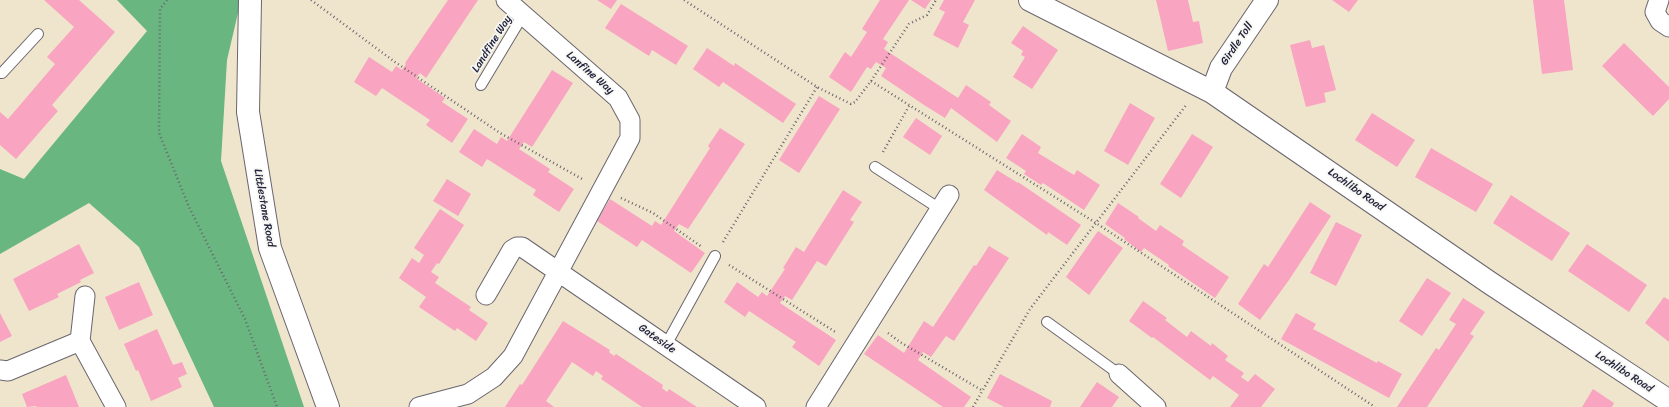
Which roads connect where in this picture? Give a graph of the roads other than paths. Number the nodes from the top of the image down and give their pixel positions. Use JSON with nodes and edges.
{"nodes":[{"id":1,"x":250,"y":0,"type":"edge"},
{"id":2,"x":506,"y":0,"type":"edge"},
{"id":3,"x":1030,"y":0,"type":"edge"},
{"id":4,"x":1267,"y":0,"type":"edge"},
{"id":5,"x":1659,"y":0,"type":"edge"},
{"id":6,"x":523,"y":15,"type":"junction"},
{"id":7,"x":1669,"y":27,"type":"edge"},
{"id":8,"x":38,"y":34,"type":"dead end"},
{"id":9,"x":0,"y":73,"type":"edge"},
{"id":10,"x":481,"y":85,"type":"dead end"},
{"id":11,"x":1206,"y":89,"type":"junction"},
{"id":12,"x":875,"y":167,"type":"road end"},
{"id":13,"x":945,"y":202,"type":"joint"},
{"id":14,"x":715,"y":256,"type":"road end"},
{"id":15,"x":558,"y":271,"type":"junction"},
{"id":16,"x":486,"y":295,"type":"dead end"},
{"id":17,"x":85,"y":296,"type":"dead end"},
{"id":18,"x":1047,"y":322,"type":"dead end"},
{"id":19,"x":80,"y":341,"type":"junction"},
{"id":20,"x":666,"y":344,"type":"junction"},
{"id":21,"x":0,"y":370,"type":"edge"},
{"id":22,"x":1119,"y":374,"type":"joint"},
{"id":23,"x":1669,"y":401,"type":"edge"},
{"id":24,"x":464,"y":402,"type":"edge"},
{"id":25,"x":116,"y":407,"type":"edge"},
{"id":26,"x":328,"y":407,"type":"edge"},
{"id":27,"x":419,"y":407,"type":"edge"},
{"id":28,"x":756,"y":407,"type":"edge"},
{"id":29,"x":816,"y":407,"type":"edge"},
{"id":30,"x":1156,"y":407,"type":"edge"}],
"edges":[{"from":1,"to":26,"type":"street","name":"Littlestane Road"},
{"from":2,"to":6,"type":"street","name":"Lanfine Way"},
{"from":3,"to":11,"type":"street","name":"Lochlibo Road"},
{"from":4,"to":11,"type":"street","name":"Girdle Toll"},
{"from":5,"to":7,"type":"street"},
{"from":6,"to":10,"type":"lane","name":"Landfine Way"},
{"from":6,"to":15,"type":"street","name":"Lanfine Way"},
{"from":8,"to":9,"type":"lane"},
{"from":11,"to":23,"type":"street","name":"Lochlibo Road"},
{"from":12,"to":13,"type":"lane"},
{"from":13,"to":29,"type":"street"},
{"from":14,"to":20,"type":"lane"},
{"from":15,"to":16,"type":"street","name":"Gateside"},
{"from":15,"to":20,"type":"street","name":"Gateside"},
{"from":15,"to":24,"type":"street","name":"Lanfine Way"},
{"from":17,"to":19,"type":"street"},
{"from":18,"to":22,"type":"lane"},
{"from":19,"to":21,"type":"street"},
{"from":19,"to":25,"type":"street"},
{"from":20,"to":28,"type":"street","name":"Gateside"},
{"from":22,"to":30,"type":"street"},
{"from":24,"to":27,"type":"street","name":"Lanfine Way"}]}
